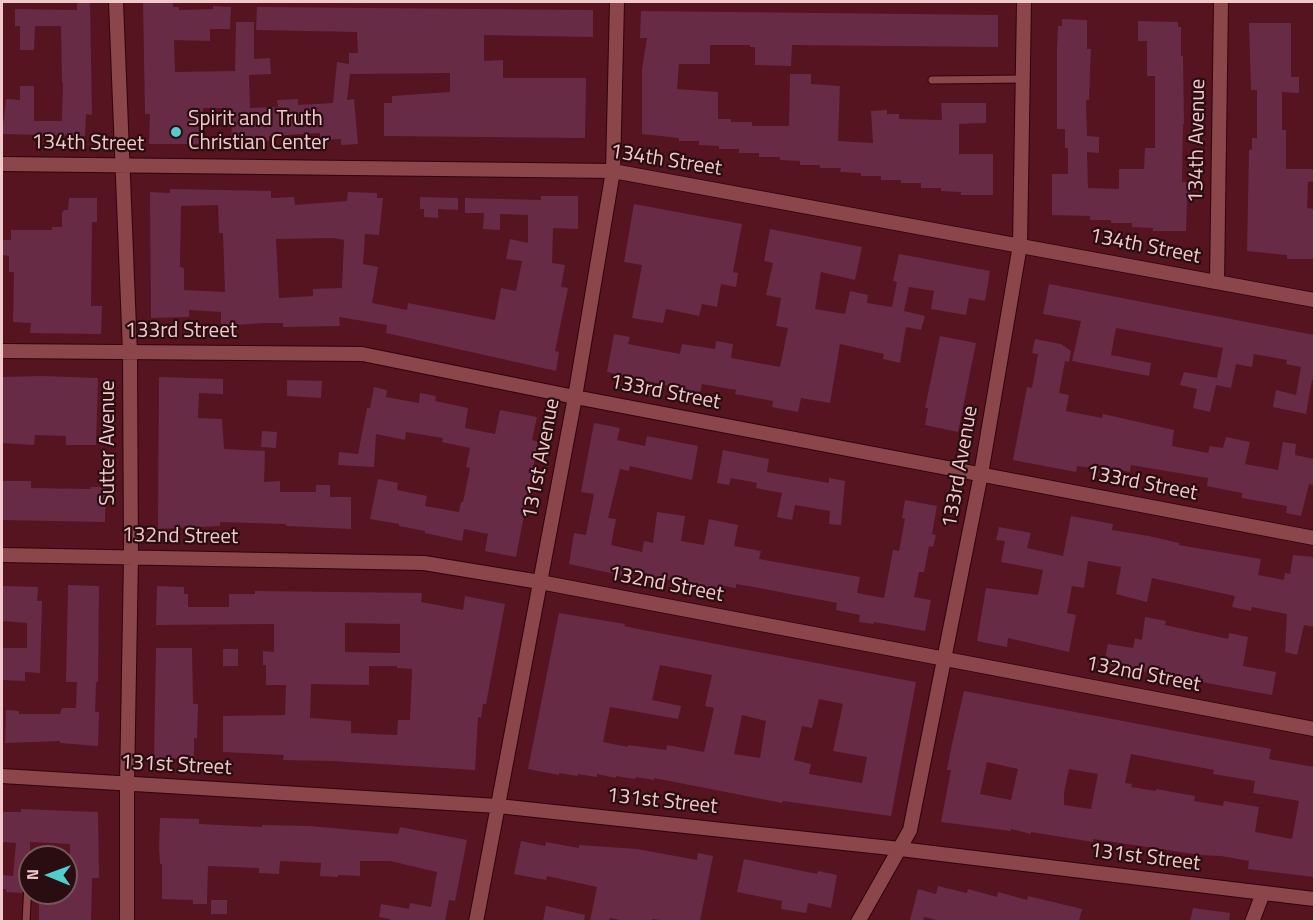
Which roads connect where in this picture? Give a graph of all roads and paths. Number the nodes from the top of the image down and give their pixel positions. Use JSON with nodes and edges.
{"nodes":[{"id":1,"x":116,"y":2,"type":"edge"},
{"id":2,"x":617,"y":2,"type":"edge"},
{"id":3,"x":1024,"y":2,"type":"edge"},
{"id":4,"x":1221,"y":2,"type":"edge"},
{"id":5,"x":1023,"y":79,"type":"junction"},
{"id":6,"x":932,"y":80,"type":"dead end"},
{"id":7,"x":2,"y":164,"type":"edge"},
{"id":8,"x":122,"y":165,"type":"junction"},
{"id":9,"x":613,"y":171,"type":"junction"},
{"id":10,"x":1020,"y":245,"type":"junction"},
{"id":11,"x":1217,"y":282,"type":"junction"},
{"id":12,"x":1314,"y":300,"type":"edge"},
{"id":13,"x":2,"y":351,"type":"edge"},
{"id":14,"x":130,"y":353,"type":"junction"},
{"id":15,"x":575,"y":397,"type":"junction"},
{"id":16,"x":981,"y":474,"type":"junction"},
{"id":17,"x":1314,"y":538,"type":"edge"},
{"id":18,"x":2,"y":555,"type":"edge"},
{"id":19,"x":131,"y":556,"type":"junction"},
{"id":20,"x":540,"y":582,"type":"junction"},
{"id":21,"x":946,"y":659,"type":"junction"},
{"id":22,"x":1314,"y":729,"type":"edge"},
{"id":23,"x":2,"y":776,"type":"edge"},
{"id":24,"x":127,"y":784,"type":"junction"},
{"id":25,"x":498,"y":806,"type":"junction"},
{"id":26,"x":900,"y":849,"type":"junction"},
{"id":27,"x":1263,"y":893,"type":"junction"},
{"id":28,"x":1314,"y":899,"type":"edge"},
{"id":29,"x":27,"y":905,"type":"edge"},
{"id":30,"x":26,"y":921,"type":"edge"},
{"id":31,"x":127,"y":921,"type":"edge"},
{"id":32,"x":476,"y":921,"type":"edge"},
{"id":33,"x":858,"y":921,"type":"edge"},
{"id":34,"x":1252,"y":921,"type":"edge"}],
"edges":[{"from":1,"to":8,"type":"street","name":"Sutter Avenue"},
{"from":2,"to":9,"type":"street","name":"131st Avenue"},
{"from":3,"to":5,"type":"street","name":"133rd Avenue"},
{"from":4,"to":11,"type":"street","name":"134th Avenue"},
{"from":5,"to":6,"type":"lane"},
{"from":5,"to":10,"type":"street","name":"133rd Avenue"},
{"from":7,"to":8,"type":"street","name":"134th Street"},
{"from":8,"to":9,"type":"street","name":"134th Street"},
{"from":8,"to":14,"type":"street","name":"Sutter Avenue"},
{"from":9,"to":10,"type":"street","name":"134th Street"},
{"from":9,"to":15,"type":"street","name":"131st Avenue"},
{"from":10,"to":11,"type":"street","name":"134th Street"},
{"from":10,"to":16,"type":"street","name":"133rd Avenue"},
{"from":11,"to":12,"type":"street","name":"134th Street"},
{"from":13,"to":14,"type":"street","name":"133rd Street"},
{"from":14,"to":15,"type":"street","name":"133rd Street"},
{"from":14,"to":19,"type":"street","name":"Sutter Avenue"},
{"from":15,"to":16,"type":"street","name":"133rd Street"},
{"from":15,"to":20,"type":"street","name":"131st Avenue"},
{"from":16,"to":17,"type":"street","name":"133rd Street"},
{"from":16,"to":21,"type":"street","name":"133rd Avenue"},
{"from":18,"to":19,"type":"street","name":"132nd Street"},
{"from":19,"to":20,"type":"street","name":"132nd Street"},
{"from":19,"to":24,"type":"street","name":"Sutter Avenue"},
{"from":20,"to":21,"type":"street","name":"132nd Street"},
{"from":20,"to":25,"type":"street","name":"131st Avenue"},
{"from":21,"to":22,"type":"street","name":"132nd Street"},
{"from":21,"to":26,"type":"street","name":"133rd Avenue"},
{"from":23,"to":24,"type":"street","name":"131st Street"},
{"from":24,"to":25,"type":"street","name":"131st Street"},
{"from":24,"to":31,"type":"street","name":"Sutter Avenue"},
{"from":25,"to":26,"type":"street","name":"131st Street"},
{"from":25,"to":32,"type":"street","name":"131st Avenue"},
{"from":26,"to":27,"type":"street","name":"131st Street"},
{"from":26,"to":33,"type":"street","name":"133rd Avenue"},
{"from":27,"to":28,"type":"street","name":"131st Street"},
{"from":27,"to":34,"type":"street"},
{"from":29,"to":30,"type":"lane"}]}
